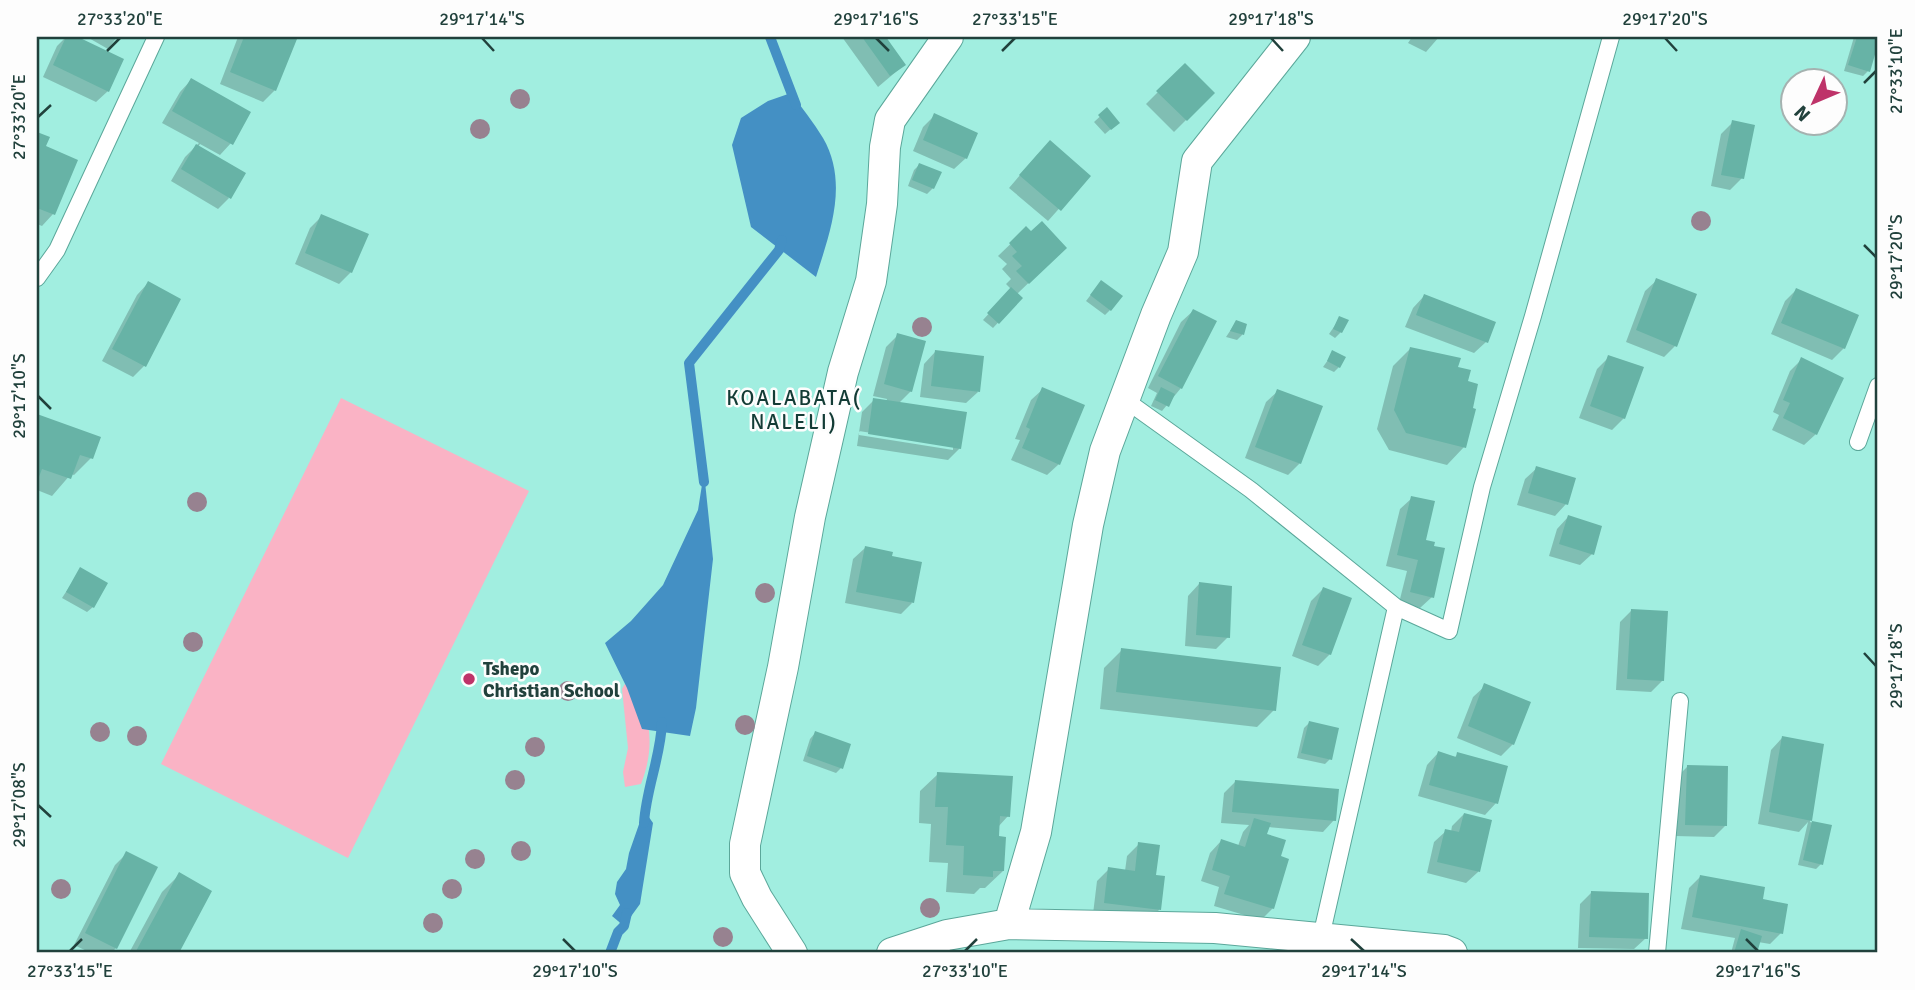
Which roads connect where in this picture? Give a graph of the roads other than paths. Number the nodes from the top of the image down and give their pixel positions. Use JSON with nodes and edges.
{"nodes":[{"id":1,"x":156,"y":37,"type":"edge"},
{"id":2,"x":948,"y":37,"type":"edge"},
{"id":3,"x":1295,"y":37,"type":"edge"},
{"id":4,"x":1611,"y":37,"type":"edge"},
{"id":5,"x":37,"y":278,"type":"edge"},
{"id":6,"x":1878,"y":386,"type":"edge"},
{"id":7,"x":1124,"y":399,"type":"junction"},
{"id":8,"x":1858,"y":442,"type":"dead end"},
{"id":9,"x":1396,"y":607,"type":"junction"},
{"id":10,"x":1680,"y":701,"type":"dead end"},
{"id":11,"x":1009,"y":925,"type":"junction"},
{"id":12,"x":1321,"y":937,"type":"junction"},
{"id":13,"x":1447,"y":952,"type":"edge"},
{"id":14,"x":792,"y":953,"type":"edge"},
{"id":15,"x":892,"y":953,"type":"edge"},
{"id":16,"x":1657,"y":953,"type":"edge"}],
"edges":[{"from":1,"to":5,"type":"lane"},
{"from":2,"to":14,"type":"street"},
{"from":3,"to":7,"type":"street"},
{"from":4,"to":9,"type":"lane"},
{"from":6,"to":8,"type":"lane"},
{"from":7,"to":9,"type":"lane"},
{"from":7,"to":11,"type":"street"},
{"from":9,"to":12,"type":"lane"},
{"from":10,"to":16,"type":"lane"},
{"from":11,"to":12,"type":"street"},
{"from":11,"to":15,"type":"street"},
{"from":12,"to":13,"type":"street"}]}
